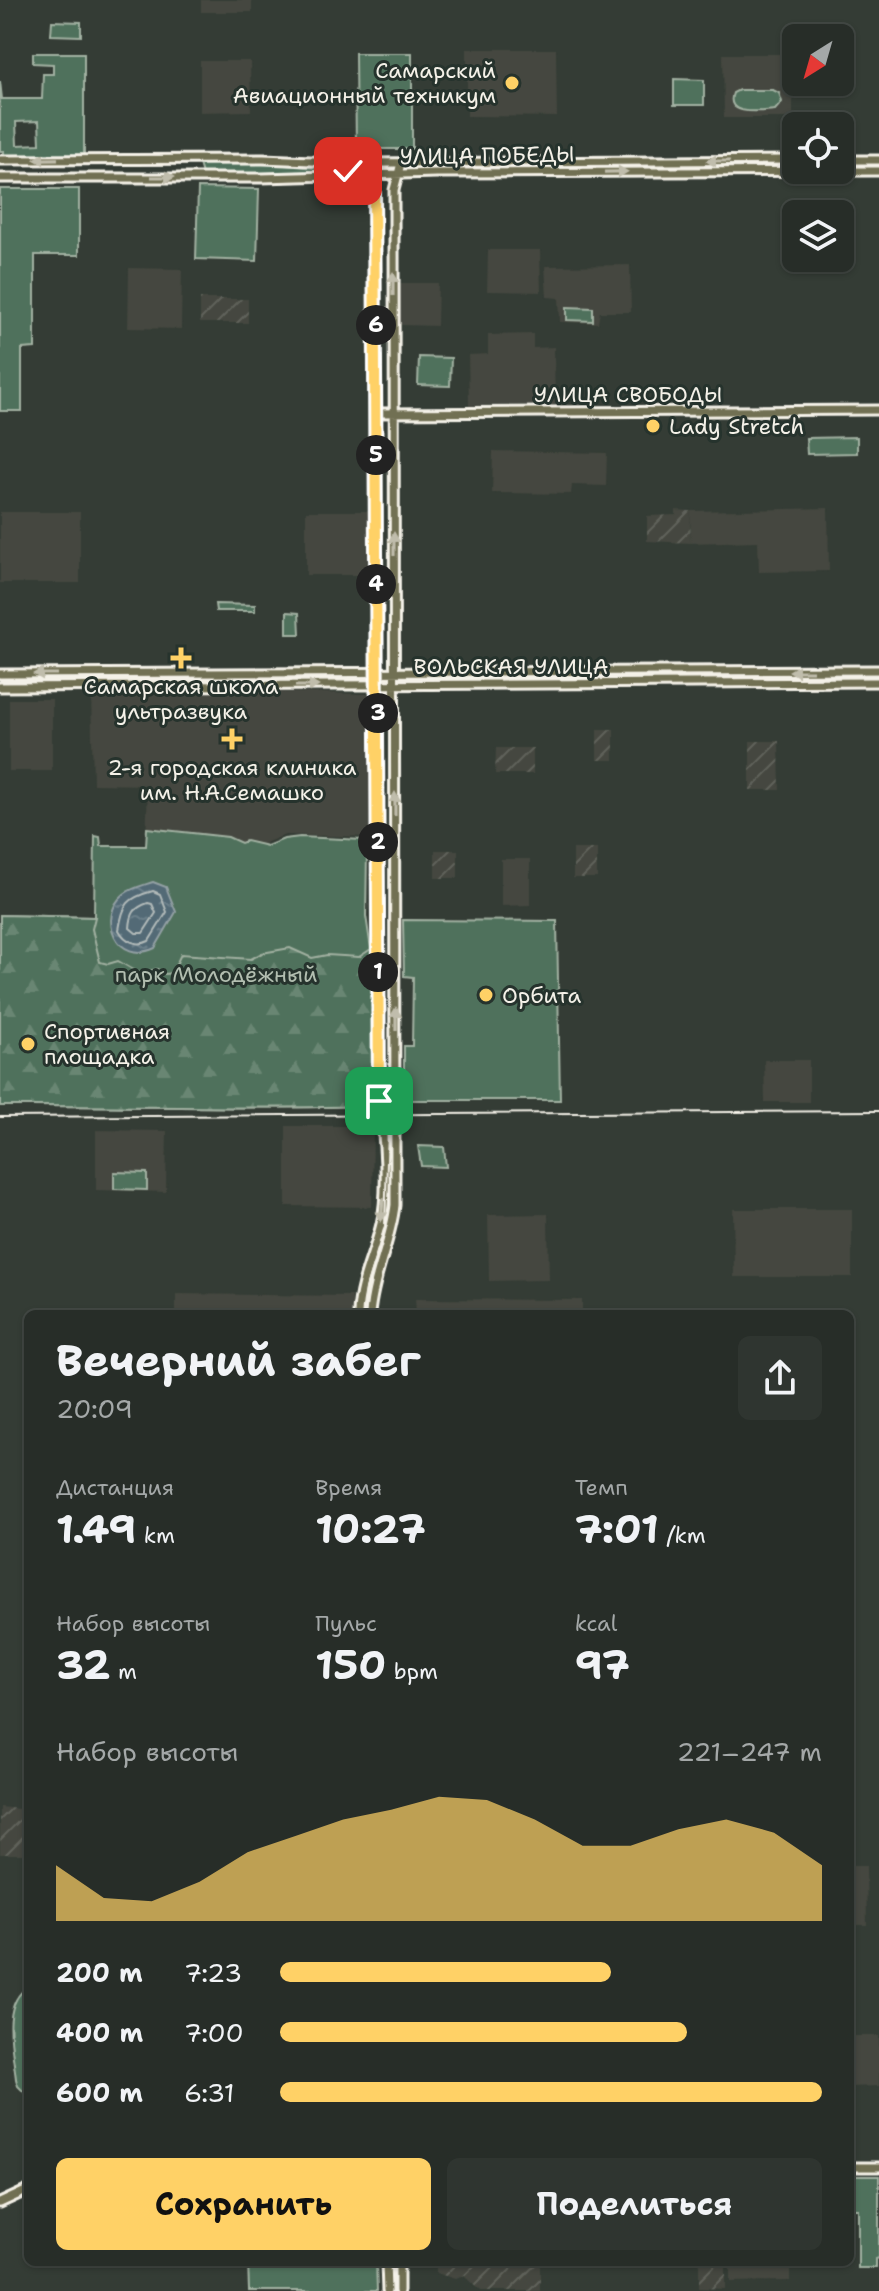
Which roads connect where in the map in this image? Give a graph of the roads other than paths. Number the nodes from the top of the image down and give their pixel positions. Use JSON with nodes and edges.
{"nodes":[{"id":1,"x":0,"y":160,"type":"edge"},
{"id":2,"x":782,"y":160,"type":"edge"},
{"id":3,"x":854,"y":160,"type":"edge"},
{"id":4,"x":879,"y":160,"type":"edge"},
{"id":5,"x":640,"y":161,"type":"junction"},
{"id":6,"x":487,"y":162,"type":"junction"},
{"id":7,"x":505,"y":162,"type":"junction"},
{"id":8,"x":340,"y":163,"type":"junction"},
{"id":9,"x":360,"y":163,"type":"junction"},
{"id":10,"x":401,"y":163,"type":"junction"},
{"id":11,"x":879,"y":171,"type":"edge"},
{"id":12,"x":640,"y":172,"type":"junction"},
{"id":13,"x":487,"y":173,"type":"junction"},
{"id":14,"x":506,"y":173,"type":"junction"},
{"id":15,"x":398,"y":174,"type":"junction"},
{"id":16,"x":365,"y":175,"type":"junction"},
{"id":17,"x":342,"y":177,"type":"junction"},
{"id":18,"x":0,"y":178,"type":"edge"},
{"id":19,"x":879,"y":410,"type":"edge"},
{"id":20,"x":377,"y":413,"type":"junction"},
{"id":21,"x":393,"y":413,"type":"junction"},
{"id":22,"x":879,"y":670,"type":"edge"},
{"id":23,"x":394,"y":672,"type":"junction"},
{"id":24,"x":377,"y":673,"type":"junction"},
{"id":25,"x":0,"y":674,"type":"edge"},
{"id":26,"x":879,"y":682,"type":"edge"},
{"id":27,"x":378,"y":685,"type":"junction"},
{"id":28,"x":395,"y":685,"type":"junction"},
{"id":29,"x":0,"y":687,"type":"edge"},
{"id":30,"x":358,"y":1310,"type":"edge"},
{"id":31,"x":371,"y":1310,"type":"edge"},
{"id":32,"x":854,"y":2167,"type":"edge"},
{"id":33,"x":879,"y":2167,"type":"edge"},
{"id":34,"x":24,"y":2192,"type":"edge"},
{"id":35,"x":0,"y":2203,"type":"edge"},
{"id":36,"x":386,"y":2266,"type":"edge"},
{"id":37,"x":399,"y":2266,"type":"edge"},
{"id":38,"x":387,"y":2291,"type":"edge"},
{"id":39,"x":399,"y":2291,"type":"edge"}],
"edges":[{"from":8,"to":1,"type":"main road","name":"УЛИЦА ПОБЕДЫ","one_way":true},
{"from":2,"to":5,"type":"main road","name":"УЛИЦА ПОБЕДЫ","one_way":true},
{"from":3,"to":4,"type":"main road"},
{"from":5,"to":7,"type":"main road","name":"УЛИЦА ПОБЕДЫ"},
{"from":5,"to":12,"type":"main road"},
{"from":6,"to":7,"type":"main road","name":"УЛИЦА ПОБЕДЫ"},
{"from":6,"to":10,"type":"main road","name":"УЛИЦА ПОБЕДЫ"},
{"from":6,"to":13,"type":"main road"},
{"from":7,"to":14,"type":"main road"},
{"from":8,"to":9,"type":"main road","name":"УЛИЦА ПОБЕДЫ"},
{"from":8,"to":17,"type":"main road"},
{"from":9,"to":10,"type":"main road","name":"УЛИЦА ПОБЕДЫ"},
{"from":9,"to":16,"type":"main road"},
{"from":10,"to":15,"type":"main road"},
{"from":11,"to":12,"type":"main road","name":"УЛИЦА ПОБЕДЫ"},
{"from":14,"to":12,"type":"main road","name":"УЛИЦА ПОБЕДЫ","one_way":true},
{"from":13,"to":14,"type":"main road","name":"УЛИЦА ПОБЕДЫ"},
{"from":13,"to":15,"type":"main road","name":"УЛИЦА ПОБЕДЫ"},
{"from":15,"to":16,"type":"main road","name":"УЛИЦА ПОБЕДЫ"},
{"from":21,"to":15,"type":"main road","one_way":true},
{"from":16,"to":17,"type":"main road","name":"УЛИЦА ПОБЕДЫ"},
{"from":16,"to":20,"type":"main road"},
{"from":18,"to":17,"type":"main road","name":"УЛИЦА ПОБЕДЫ","one_way":true},
{"from":19,"to":21,"type":"main road","name":"УЛИЦА СВОБОДЫ"},
{"from":20,"to":21,"type":"main road","name":"УЛИЦА СВОБОДЫ"},
{"from":20,"to":24,"type":"main road"},
{"from":23,"to":21,"type":"main road","one_way":true},
{"from":22,"to":23,"type":"main road","name":"ВОЛЬСКАЯ УЛИЦА","one_way":true},
{"from":23,"to":24,"type":"main road","name":"ВОЛЬСКАЯ УЛИЦА"},
{"from":23,"to":28,"type":"main road"},
{"from":24,"to":25,"type":"main road","name":"ВОЛЬСКАЯ УЛИЦА","one_way":true},
{"from":24,"to":27,"type":"main road"},
{"from":26,"to":28,"type":"main road","name":"ВОЛЬСКАЯ УЛИЦА"},
{"from":27,"to":28,"type":"main road","name":"ВОЛЬСКАЯ УЛИЦА"},
{"from":29,"to":27,"type":"main road","name":"ВОЛЬСКАЯ УЛИЦА","one_way":true},
{"from":27,"to":30,"type":"main road","one_way":true},
{"from":31,"to":28,"type":"main road","one_way":true},
{"from":32,"to":33,"type":"main road"},
{"from":34,"to":35,"type":"main road"},
{"from":36,"to":38,"type":"main road"},
{"from":37,"to":39,"type":"main road"}]}
